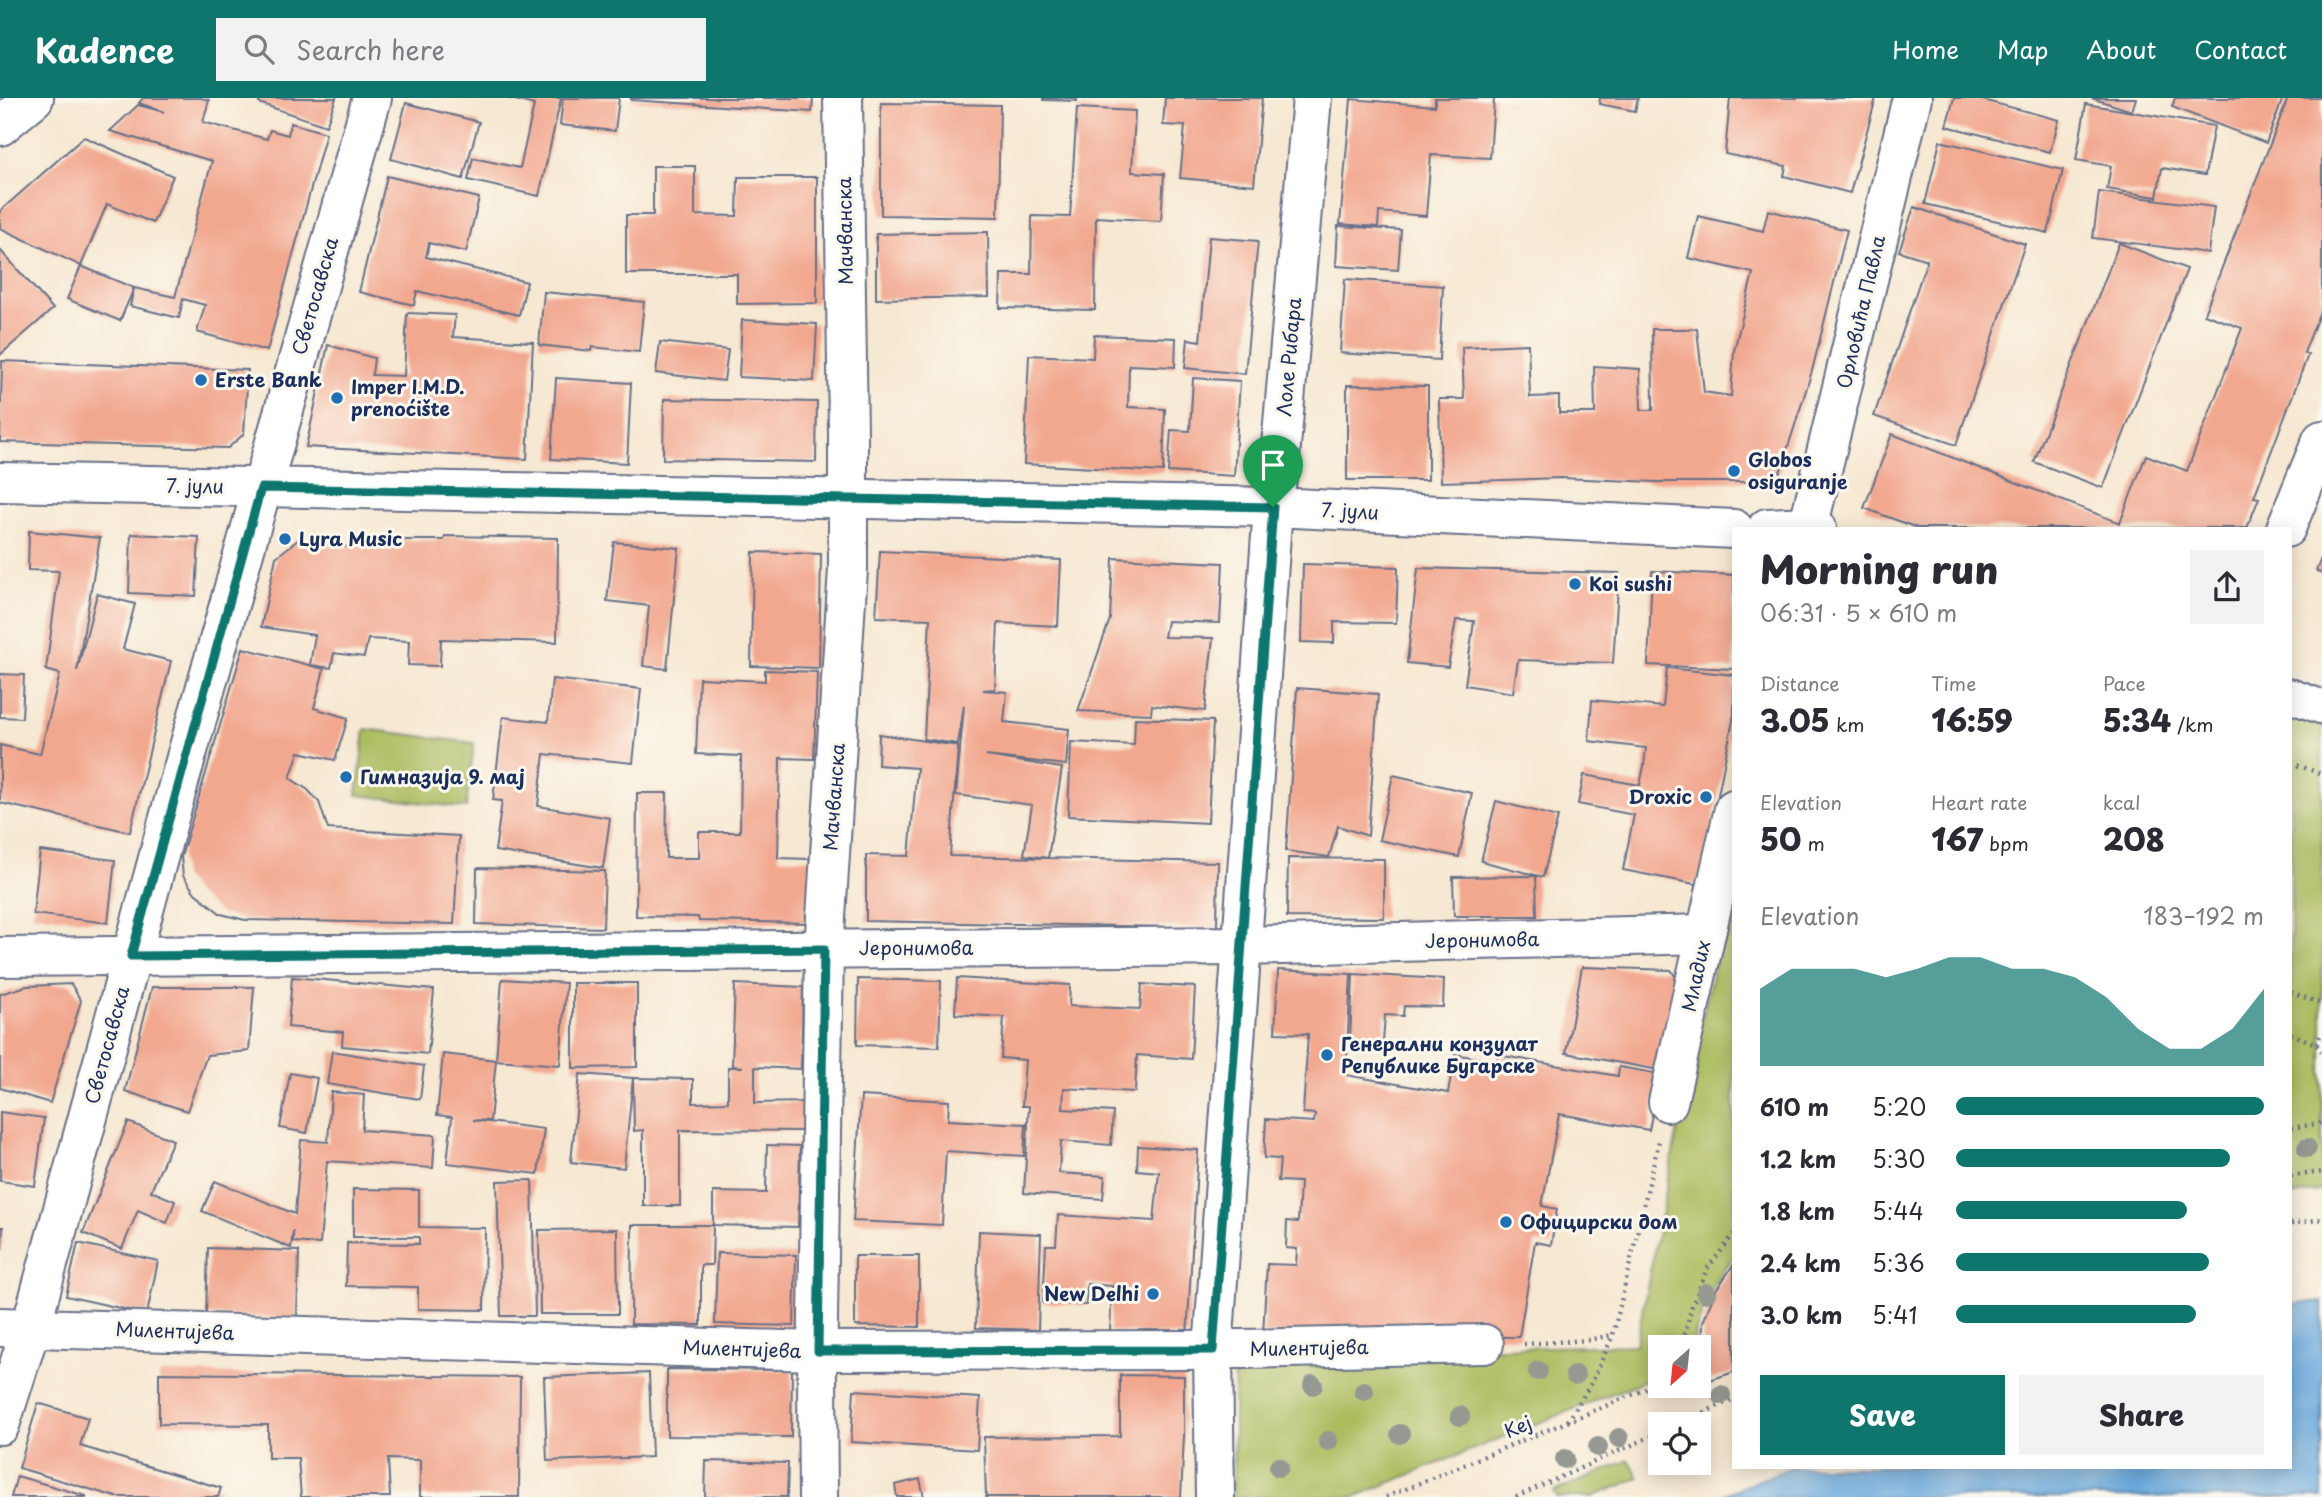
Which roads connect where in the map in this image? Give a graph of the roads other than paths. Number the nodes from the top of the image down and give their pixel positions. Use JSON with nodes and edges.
{"nodes":[{"id":1,"x":34,"y":98,"type":"edge"},
{"id":2,"x":372,"y":98,"type":"edge"},
{"id":3,"x":843,"y":98,"type":"edge"},
{"id":4,"x":1312,"y":98,"type":"edge"},
{"id":5,"x":1912,"y":98,"type":"edge"},
{"id":6,"x":0,"y":126,"type":"edge"},
{"id":7,"x":2322,"y":440,"type":"edge"},
{"id":8,"x":0,"y":482,"type":"edge"},
{"id":9,"x":261,"y":488,"type":"junction"},
{"id":10,"x":849,"y":499,"type":"junction"},
{"id":11,"x":1273,"y":507,"type":"junction"},
{"id":12,"x":1812,"y":527,"type":"edge"},
{"id":13,"x":2286,"y":527,"type":"edge"},
{"id":14,"x":1732,"y":529,"type":"edge"},
{"id":15,"x":2292,"y":696,"type":"edge"},
{"id":16,"x":2322,"y":707,"type":"edge"},
{"id":17,"x":1732,"y":818,"type":"edge"},
{"id":18,"x":1705,"y":934,"type":"junction"},
{"id":19,"x":1243,"y":946,"type":"junction"},
{"id":20,"x":824,"y":949,"type":"junction"},
{"id":21,"x":131,"y":956,"type":"junction"},
{"id":22,"x":0,"y":957,"type":"edge"},
{"id":23,"x":1668,"y":1102,"type":"road end"},
{"id":24,"x":15,"y":1327,"type":"edge"},
{"id":25,"x":1484,"y":1344,"type":"road end"},
{"id":26,"x":1213,"y":1350,"type":"junction"},
{"id":27,"x":818,"y":1351,"type":"junction"},
{"id":28,"x":0,"y":1425,"type":"edge"},
{"id":29,"x":818,"y":1497,"type":"edge"},
{"id":30,"x":1215,"y":1497,"type":"edge"}],
"edges":[{"from":1,"to":6,"type":"street"},
{"from":2,"to":9,"type":"street","name":"Светосавска"},
{"from":3,"to":10,"type":"street","name":"Мачванска"},
{"from":4,"to":11,"type":"street","name":"Лоле Рибара"},
{"from":5,"to":12,"type":"street","name":"Орловића Павла"},
{"from":7,"to":13,"type":"street"},
{"from":8,"to":9,"type":"street","name":"7. јули"},
{"from":9,"to":10,"type":"street","name":"7. јули"},
{"from":9,"to":21,"type":"street","name":"Светосавска"},
{"from":10,"to":11,"type":"street","name":"7. јули"},
{"from":10,"to":20,"type":"street","name":"Мачванска"},
{"from":11,"to":14,"type":"street","name":"7. јули"},
{"from":11,"to":19,"type":"street","name":"Лоле Рибара"},
{"from":15,"to":16,"type":"street"},
{"from":17,"to":18,"type":"street","name":"Младих"},
{"from":18,"to":19,"type":"street","name":"Јеронимова"},
{"from":18,"to":23,"type":"street","name":"Младих"},
{"from":19,"to":20,"type":"street","name":"Јеронимова"},
{"from":19,"to":26,"type":"street","name":"Лоле Рибара"},
{"from":20,"to":21,"type":"street","name":"Јеронимова"},
{"from":20,"to":27,"type":"street","name":"Мачванска"},
{"from":21,"to":22,"type":"street","name":"Јеронимова"},
{"from":21,"to":24,"type":"street","name":"Светосавска"},
{"from":24,"to":27,"type":"street","name":"Милентијева"},
{"from":24,"to":28,"type":"street","name":"Светосавска"},
{"from":25,"to":26,"type":"street","name":"Милентијева"},
{"from":26,"to":27,"type":"street","name":"Милентијева"},
{"from":26,"to":30,"type":"street","name":"Лоле Рибара"},
{"from":27,"to":29,"type":"street","name":"Мачванска"}]}
